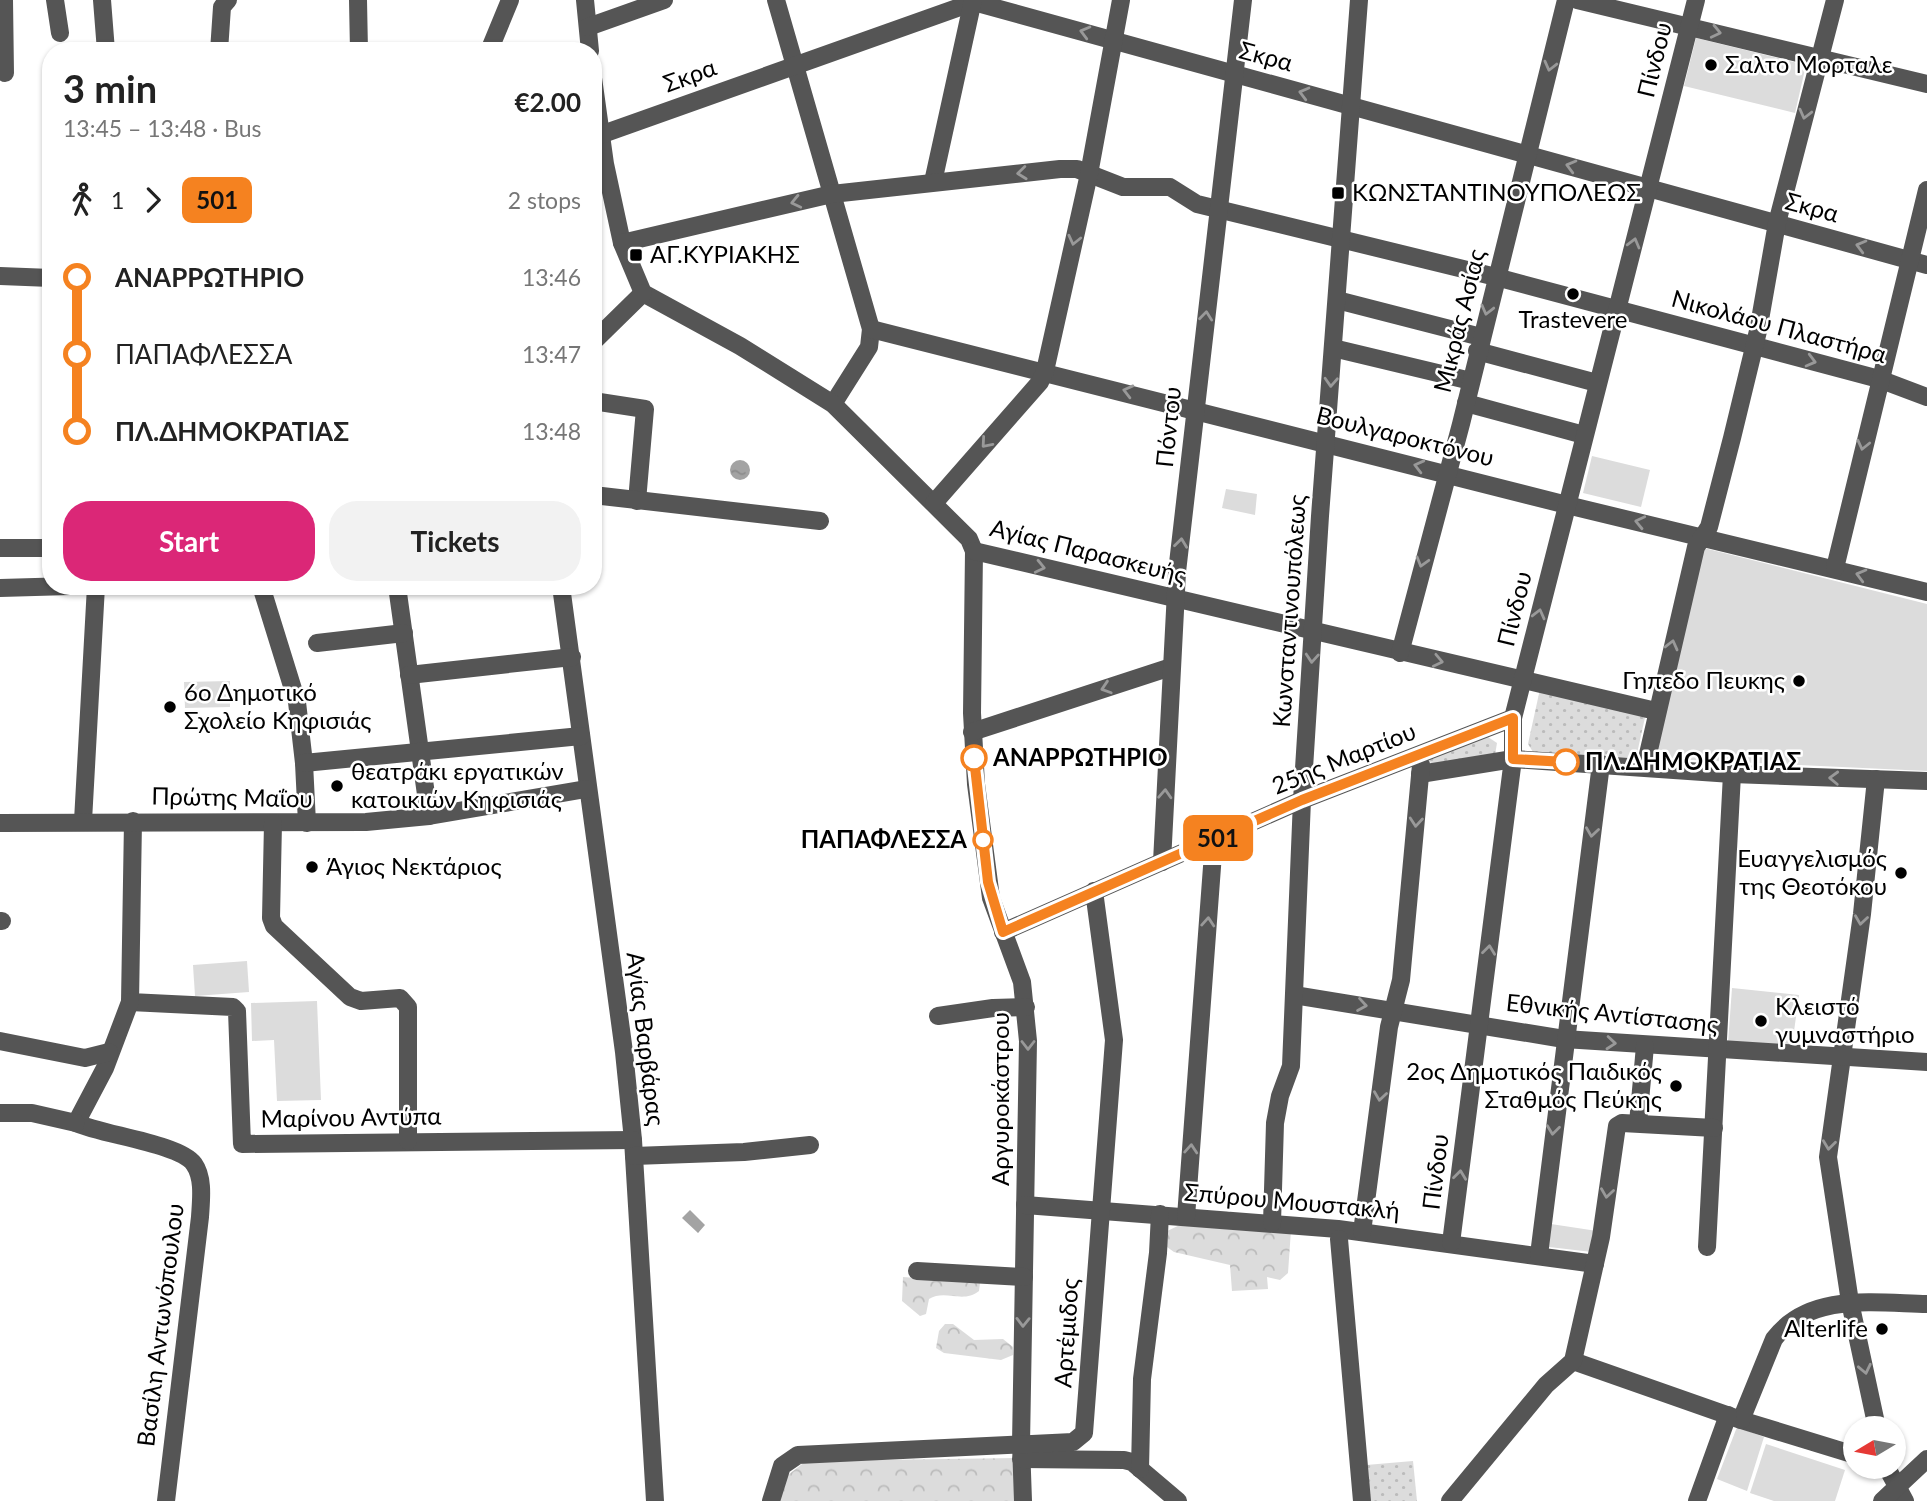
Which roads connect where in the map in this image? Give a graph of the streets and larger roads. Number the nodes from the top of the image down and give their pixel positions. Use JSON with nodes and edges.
{"nodes":[{"id":1,"x":4,"y":0,"type":"edge"},
{"id":2,"x":55,"y":0,"type":"edge"},
{"id":3,"x":102,"y":0,"type":"edge"},
{"id":4,"x":228,"y":0,"type":"edge"},
{"id":5,"x":358,"y":0,"type":"edge"},
{"id":6,"x":510,"y":0,"type":"edge"},
{"id":7,"x":585,"y":0,"type":"edge"},
{"id":8,"x":664,"y":0,"type":"edge"},
{"id":9,"x":776,"y":0,"type":"edge"},
{"id":10,"x":1121,"y":0,"type":"edge"},
{"id":11,"x":1243,"y":0,"type":"edge"},
{"id":12,"x":1359,"y":0,"type":"edge"},
{"id":13,"x":1566,"y":0,"type":"edge"},
{"id":14,"x":1577,"y":0,"type":"edge"},
{"id":15,"x":1696,"y":0,"type":"edge"},
{"id":16,"x":1835,"y":0,"type":"edge"},
{"id":17,"x":974,"y":1,"type":"edge"},
{"id":18,"x":1689,"y":26,"type":"junction"},
{"id":19,"x":588,"y":27,"type":"junction"},
{"id":20,"x":60,"y":33,"type":"dead end"},
{"id":21,"x":1113,"y":40,"type":"junction"},
{"id":22,"x":105,"y":42,"type":"edge"},
{"id":23,"x":220,"y":42,"type":"edge"},
{"id":24,"x":359,"y":42,"type":"edge"},
{"id":25,"x":493,"y":42,"type":"edge"},
{"id":26,"x":589,"y":42,"type":"edge"},
{"id":27,"x":1820,"y":57,"type":"junction"},
{"id":28,"x":795,"y":65,"type":"junction"},
{"id":29,"x":5,"y":73,"type":"dead end"},
{"id":30,"x":1233,"y":73,"type":"junction"},
{"id":31,"x":1927,"y":84,"type":"edge"},
{"id":32,"x":1349,"y":105,"type":"junction"},
{"id":33,"x":602,"y":134,"type":"edge"},
{"id":34,"x":602,"y":145,"type":"edge"},
{"id":35,"x":1529,"y":155,"type":"junction"},
{"id":36,"x":1089,"y":174,"type":"junction"},
{"id":37,"x":933,"y":182,"type":"junction"},
{"id":38,"x":1648,"y":188,"type":"junction"},
{"id":39,"x":1927,"y":190,"type":"edge"},
{"id":40,"x":832,"y":194,"type":"junction"},
{"id":41,"x":1218,"y":208,"type":"junction"},
{"id":42,"x":1777,"y":223,"type":"junction"},
{"id":43,"x":1341,"y":241,"type":"junction"},
{"id":44,"x":622,"y":243,"type":"junction"},
{"id":45,"x":1908,"y":259,"type":"junction"},
{"id":46,"x":1927,"y":265,"type":"edge"},
{"id":47,"x":0,"y":276,"type":"edge"},
{"id":48,"x":1496,"y":277,"type":"junction"},
{"id":49,"x":42,"y":278,"type":"edge"},
{"id":50,"x":643,"y":293,"type":"junction"},
{"id":51,"x":1337,"y":300,"type":"junction"},
{"id":52,"x":1616,"y":309,"type":"junction"},
{"id":53,"x":871,"y":329,"type":"junction"},
{"id":54,"x":602,"y":333,"type":"edge"},
{"id":55,"x":1479,"y":344,"type":"junction"},
{"id":56,"x":1754,"y":346,"type":"junction"},
{"id":57,"x":1333,"y":348,"type":"junction"},
{"id":58,"x":1045,"y":371,"type":"junction"},
{"id":59,"x":1879,"y":379,"type":"junction"},
{"id":60,"x":1471,"y":382,"type":"junction"},
{"id":61,"x":1597,"y":383,"type":"junction"},
{"id":62,"x":1927,"y":397,"type":"edge"},
{"id":63,"x":602,"y":403,"type":"edge"},
{"id":64,"x":1466,"y":403,"type":"junction"},
{"id":65,"x":833,"y":404,"type":"junction"},
{"id":66,"x":1196,"y":409,"type":"junction"},
{"id":67,"x":1584,"y":435,"type":"junction"},
{"id":68,"x":1326,"y":442,"type":"junction"},
{"id":69,"x":1448,"y":473,"type":"junction"},
{"id":70,"x":602,"y":496,"type":"edge"},
{"id":71,"x":637,"y":501,"type":"junction"},
{"id":72,"x":934,"y":503,"type":"junction"},
{"id":73,"x":1567,"y":505,"type":"junction"},
{"id":74,"x":820,"y":521,"type":"dead end"},
{"id":75,"x":1701,"y":536,"type":"junction"},
{"id":76,"x":0,"y":548,"type":"edge"},
{"id":77,"x":42,"y":548,"type":"edge"},
{"id":78,"x":974,"y":551,"type":"junction"},
{"id":79,"x":1835,"y":568,"type":"junction"},
{"id":80,"x":42,"y":587,"type":"edge"},
{"id":81,"x":0,"y":588,"type":"edge"},
{"id":82,"x":1927,"y":592,"type":"edge"},
{"id":83,"x":95,"y":595,"type":"edge"},
{"id":84,"x":264,"y":595,"type":"edge"},
{"id":85,"x":398,"y":595,"type":"edge"},
{"id":86,"x":562,"y":595,"type":"edge"},
{"id":87,"x":1175,"y":598,"type":"junction"},
{"id":88,"x":1314,"y":631,"type":"junction"},
{"id":89,"x":404,"y":634,"type":"junction"},
{"id":90,"x":317,"y":643,"type":"dead end"},
{"id":91,"x":1400,"y":653,"type":"junction"},
{"id":92,"x":572,"y":657,"type":"junction"},
{"id":93,"x":1171,"y":667,"type":"junction"},
{"id":94,"x":409,"y":675,"type":"junction"},
{"id":95,"x":1522,"y":680,"type":"junction"},
{"id":96,"x":1656,"y":711,"type":"junction"},
{"id":97,"x":1513,"y":718,"type":"junction"},
{"id":98,"x":972,"y":732,"type":"junction"},
{"id":99,"x":581,"y":736,"type":"junction"},
{"id":100,"x":420,"y":753,"type":"junction"},
{"id":101,"x":1421,"y":754,"type":"junction"},
{"id":102,"x":1513,"y":759,"type":"junction"},
{"id":103,"x":304,"y":763,"type":"junction"},
{"id":104,"x":1601,"y":764,"type":"junction"},
{"id":105,"x":1645,"y":767,"type":"junction"},
{"id":106,"x":1420,"y":774,"type":"junction"},
{"id":107,"x":1732,"y":774,"type":"junction"},
{"id":108,"x":1876,"y":779,"type":"junction"},
{"id":109,"x":1927,"y":781,"type":"edge"},
{"id":110,"x":586,"y":789,"type":"junction"},
{"id":111,"x":1302,"y":800,"type":"junction"},
{"id":112,"x":429,"y":816,"type":"junction"},
{"id":113,"x":83,"y":821,"type":"junction"},
{"id":114,"x":134,"y":821,"type":"junction"},
{"id":115,"x":0,"y":823,"type":"edge"},
{"id":116,"x":273,"y":823,"type":"junction"},
{"id":117,"x":307,"y":823,"type":"junction"},
{"id":118,"x":1214,"y":840,"type":"junction"},
{"id":119,"x":1162,"y":862,"type":"junction"},
{"id":120,"x":1094,"y":891,"type":"junction"},
{"id":121,"x":1003,"y":932,"type":"junction"},
{"id":122,"x":1294,"y":995,"type":"junction"},
{"id":123,"x":130,"y":1002,"type":"junction"},
{"id":124,"x":1026,"y":1007,"type":"junction"},
{"id":125,"x":1395,"y":1010,"type":"junction"},
{"id":126,"x":938,"y":1016,"type":"dead end"},
{"id":127,"x":1480,"y":1024,"type":"junction"},
{"id":128,"x":1564,"y":1039,"type":"junction"},
{"id":129,"x":0,"y":1041,"type":"edge"},
{"id":130,"x":1645,"y":1046,"type":"junction"},
{"id":131,"x":1718,"y":1051,"type":"junction"},
{"id":132,"x":109,"y":1052,"type":"junction"},
{"id":133,"x":1842,"y":1057,"type":"junction"},
{"id":134,"x":1927,"y":1062,"type":"edge"},
{"id":135,"x":0,"y":1113,"type":"edge"},
{"id":136,"x":76,"y":1123,"type":"junction"},
{"id":137,"x":1638,"y":1123,"type":"junction"},
{"id":138,"x":1714,"y":1128,"type":"junction"},
{"id":139,"x":408,"y":1141,"type":"junction"},
{"id":140,"x":810,"y":1145,"type":"dead end"},
{"id":141,"x":634,"y":1148,"type":"junction"},
{"id":142,"x":1025,"y":1205,"type":"junction"},
{"id":143,"x":1101,"y":1210,"type":"junction"},
{"id":144,"x":1160,"y":1214,"type":"junction"},
{"id":145,"x":1186,"y":1217,"type":"junction"},
{"id":146,"x":1272,"y":1223,"type":"junction"},
{"id":147,"x":1362,"y":1232,"type":"junction"},
{"id":148,"x":1339,"y":1239,"type":"dead end"},
{"id":149,"x":1451,"y":1243,"type":"junction"},
{"id":150,"x":1707,"y":1247,"type":"dead end"},
{"id":151,"x":1539,"y":1255,"type":"junction"},
{"id":152,"x":1595,"y":1264,"type":"junction"},
{"id":153,"x":917,"y":1271,"type":"dead end"},
{"id":154,"x":1024,"y":1277,"type":"junction"},
{"id":155,"x":1850,"y":1302,"type":"junction"},
{"id":156,"x":1927,"y":1304,"type":"edge"},
{"id":157,"x":1573,"y":1361,"type":"junction"},
{"id":158,"x":1874,"y":1416,"type":"edge"},
{"id":159,"x":1734,"y":1418,"type":"junction"},
{"id":160,"x":1843,"y":1451,"type":"edge"},
{"id":161,"x":1021,"y":1452,"type":"junction"},
{"id":162,"x":1927,"y":1460,"type":"edge"},
{"id":163,"x":1140,"y":1469,"type":"junction"},
{"id":164,"x":1902,"y":1494,"type":"edge"},
{"id":165,"x":166,"y":1501,"type":"edge"},
{"id":166,"x":655,"y":1501,"type":"edge"},
{"id":167,"x":771,"y":1501,"type":"edge"},
{"id":168,"x":1023,"y":1501,"type":"edge"},
{"id":169,"x":1178,"y":1501,"type":"edge"},
{"id":170,"x":1362,"y":1501,"type":"edge"},
{"id":171,"x":1450,"y":1501,"type":"edge"},
{"id":172,"x":1697,"y":1501,"type":"edge"},
{"id":173,"x":1882,"y":1501,"type":"edge"}],
"edges":[{"from":1,"to":29,"type":"street"},
{"from":2,"to":20,"type":"street"},
{"from":3,"to":22,"type":"street"},
{"from":4,"to":23,"type":"street"},
{"from":5,"to":24,"type":"street"},
{"from":6,"to":25,"type":"street"},
{"from":7,"to":19,"type":"street"},
{"from":8,"to":19,"type":"street"},
{"from":9,"to":28,"type":"street"},
{"from":10,"to":21,"type":"street"},
{"from":11,"to":30,"type":"street","name":"Πόντου"},
{"from":12,"to":32,"type":"street","name":"Κωνσταντινουπόλεως"},
{"from":13,"to":35,"type":"street","name":"Μικράς Ασίας","one_way":true},
{"from":14,"to":18,"type":"street"},
{"from":15,"to":18,"type":"street","name":"Πίνδου"},
{"from":16,"to":27,"type":"street"},
{"from":21,"to":17,"type":"street","name":"Σκρα","one_way":true},
{"from":17,"to":28,"type":"street","name":"Σκρα"},
{"from":17,"to":37,"type":"street"},
{"from":18,"to":27,"type":"street","one_way":true},
{"from":18,"to":38,"type":"street","name":"Πίνδου"},
{"from":19,"to":26,"type":"street"},
{"from":21,"to":30,"type":"street","name":"Σκρα"},
{"from":21,"to":36,"type":"street"},
{"from":27,"to":31,"type":"street"},
{"from":27,"to":42,"type":"street","one_way":true},
{"from":28,"to":33,"type":"street","name":"Σκρα"},
{"from":28,"to":40,"type":"street"},
{"from":32,"to":30,"type":"street","name":"Σκρα","one_way":true},
{"from":30,"to":41,"type":"street","name":"Πόντου"},
{"from":32,"to":35,"type":"street","name":"Σκρα"},
{"from":32,"to":43,"type":"street","name":"Κωνσταντινουπόλεως"},
{"from":34,"to":44,"type":"street"},
{"from":38,"to":35,"type":"street","name":"Σκρα","one_way":true},
{"from":35,"to":48,"type":"street","name":"Μικράς Ασίας"},
{"from":36,"to":37,"type":"street","name":"Νικολάου Πλαστήρα","one_way":true},
{"from":36,"to":41,"type":"street","name":"Νικολάου Πλαστήρα"},
{"from":36,"to":58,"type":"street","one_way":true},
{"from":37,"to":40,"type":"street","name":"Νικολάου Πλαστήρα"},
{"from":38,"to":42,"type":"street","name":"Σκρα"},
{"from":52,"to":38,"type":"street","name":"Πίνδου","one_way":true},
{"from":39,"to":45,"type":"street"},
{"from":40,"to":44,"type":"street","name":"Νικολάου Πλαστήρα","one_way":true},
{"from":40,"to":53,"type":"street"},
{"from":41,"to":43,"type":"street","name":"Νικολάου Πλαστήρα"},
{"from":66,"to":41,"type":"street","name":"Πόντου","one_way":true},
{"from":45,"to":42,"type":"street","name":"Σκρα","one_way":true},
{"from":42,"to":56,"type":"street"},
{"from":43,"to":48,"type":"street","name":"Νικολάου Πλαστήρα"},
{"from":43,"to":51,"type":"street","name":"Κωνσταντινουπόλεως"},
{"from":44,"to":50,"type":"street"},
{"from":45,"to":46,"type":"street","name":"Σκρα"},
{"from":45,"to":59,"type":"street"},
{"from":47,"to":49,"type":"street"},
{"from":48,"to":52,"type":"street","name":"Νικολάου Πλαστήρα"},
{"from":48,"to":55,"type":"street","name":"Μικράς Ασίας","one_way":true},
{"from":50,"to":54,"type":"street"},
{"from":50,"to":65,"type":"street","name":"Αγίας Παρασκευής"},
{"from":51,"to":55,"type":"street"},
{"from":51,"to":57,"type":"street","name":"Κωνσταντινουπόλεως"},
{"from":52,"to":56,"type":"street","name":"Νικολάου Πλαστήρα"},
{"from":52,"to":61,"type":"street","name":"Πίνδου"},
{"from":53,"to":58,"type":"street","name":"Βουλγαροκτόνου"},
{"from":53,"to":65,"type":"street"},
{"from":55,"to":60,"type":"street","name":"Μικράς Ασίας"},
{"from":55,"to":61,"type":"street"},
{"from":56,"to":59,"type":"street","name":"Νικολάου Πλαστήρα","one_way":true},
{"from":56,"to":75,"type":"street"},
{"from":57,"to":60,"type":"street"},
{"from":57,"to":68,"type":"street","name":"Κωνσταντινουπόλεως","one_way":true},
{"from":66,"to":58,"type":"street","name":"Βουλγαροκτόνου","one_way":true},
{"from":58,"to":72,"type":"street","one_way":true},
{"from":59,"to":62,"type":"street","name":"Νικολάου Πλαστήρα"},
{"from":59,"to":79,"type":"street","one_way":true},
{"from":60,"to":64,"type":"street","name":"Μικράς Ασίας"},
{"from":61,"to":67,"type":"street","name":"Πίνδου"},
{"from":63,"to":71,"type":"street"},
{"from":64,"to":67,"type":"street"},
{"from":64,"to":69,"type":"street","name":"Μικράς Ασίας"},
{"from":65,"to":72,"type":"street","name":"Αγίας Παρασκευής"},
{"from":66,"to":68,"type":"street","name":"Βουλγαροκτόνου"},
{"from":87,"to":66,"type":"street","name":"Πόντου","one_way":true},
{"from":67,"to":73,"type":"street","name":"Πίνδου"},
{"from":69,"to":68,"type":"street","name":"Βουλγαροκτόνου","one_way":true},
{"from":68,"to":88,"type":"street","name":"Κωνσταντινουπόλεως"},
{"from":69,"to":73,"type":"street","name":"Βουλγαροκτόνου"},
{"from":69,"to":91,"type":"street","name":"Μικράς Ασίας","one_way":true},
{"from":70,"to":71,"type":"street"},
{"from":71,"to":74,"type":"street"},
{"from":72,"to":78,"type":"street","name":"Αγίας Παρασκευής"},
{"from":75,"to":73,"type":"street","name":"Βουλγαροκτόνου","one_way":true},
{"from":95,"to":73,"type":"street","name":"Πίνδου","one_way":true},
{"from":75,"to":79,"type":"street","name":"Βουλγαροκτόνου"},
{"from":96,"to":75,"type":"street","one_way":true},
{"from":76,"to":77,"type":"street"},
{"from":78,"to":87,"type":"street","name":"Αγίας Παρασκευής","one_way":true},
{"from":78,"to":98,"type":"street","name":"Αργυροκάστρου"},
{"from":82,"to":79,"type":"street","name":"Βουλγαροκτόνου","one_way":true},
{"from":80,"to":81,"type":"street"},
{"from":83,"to":113,"type":"street"},
{"from":84,"to":103,"type":"street"},
{"from":85,"to":89,"type":"street"},
{"from":86,"to":92,"type":"street","name":"Αγίας Βαρβάρας"},
{"from":87,"to":88,"type":"street","name":"Αγίας Παρασκευής"},
{"from":87,"to":93,"type":"street","name":"Πόντου"},
{"from":88,"to":91,"type":"street","name":"Αγίας Παρασκευής"},
{"from":88,"to":111,"type":"street","name":"Κωνσταντινουπόλεως","one_way":true},
{"from":89,"to":90,"type":"street"},
{"from":89,"to":94,"type":"street"},
{"from":91,"to":95,"type":"street","name":"Αγίας Παρασκευής","one_way":true},
{"from":92,"to":94,"type":"street"},
{"from":92,"to":99,"type":"street","name":"Αγίας Βαρβάρας"},
{"from":93,"to":98,"type":"street","one_way":true},
{"from":119,"to":93,"type":"street","name":"Πόντου","one_way":true},
{"from":94,"to":100,"type":"street"},
{"from":95,"to":96,"type":"street","name":"Αγίας Παρασκευής"},
{"from":95,"to":97,"type":"street","name":"Πίνδου"},
{"from":96,"to":105,"type":"street"},
{"from":97,"to":101,"type":"street","name":"25ης Μαρτίου"},
{"from":97,"to":102,"type":"street","name":"Πίνδου"},
{"from":98,"to":121,"type":"street","name":"Αργυροκάστρου"},
{"from":99,"to":100,"type":"street"},
{"from":99,"to":110,"type":"street","name":"Αγίας Βαρβάρας"},
{"from":100,"to":103,"type":"street"},
{"from":100,"to":112,"type":"street"},
{"from":101,"to":106,"type":"street"},
{"from":101,"to":111,"type":"street","name":"25ης Μαρτίου"},
{"from":102,"to":104,"type":"street"},
{"from":102,"to":106,"type":"street"},
{"from":127,"to":102,"type":"street","name":"Πίνδου","one_way":true},
{"from":103,"to":117,"type":"street"},
{"from":104,"to":105,"type":"street"},
{"from":104,"to":128,"type":"street","one_way":true},
{"from":105,"to":107,"type":"street"},
{"from":106,"to":125,"type":"street","one_way":true},
{"from":108,"to":107,"type":"street","one_way":true},
{"from":107,"to":131,"type":"street"},
{"from":108,"to":109,"type":"street"},
{"from":108,"to":133,"type":"street","one_way":true},
{"from":110,"to":112,"type":"street","name":"Πρώτης Μαΐου"},
{"from":110,"to":141,"type":"street","name":"Αγίας Βαρβάρας"},
{"from":111,"to":118,"type":"street","name":"25ης Μαρτίου"},
{"from":111,"to":122,"type":"street","name":"Κωνσταντινουπόλεως"},
{"from":112,"to":117,"type":"street","name":"Πρώτης Μαΐου"},
{"from":113,"to":114,"type":"street","name":"Πρώτης Μαΐου"},
{"from":113,"to":115,"type":"street","name":"Πρώτης Μαΐου"},
{"from":114,"to":116,"type":"street","name":"Πρώτης Μαΐου"},
{"from":114,"to":123,"type":"street"},
{"from":116,"to":117,"type":"street","name":"Πρώτης Μαΐου"},
{"from":116,"to":139,"type":"street"},
{"from":118,"to":119,"type":"street","name":"25ης Μαρτίου"},
{"from":145,"to":118,"type":"street","one_way":true},
{"from":119,"to":120,"type":"street","name":"25ης Μαρτίου"},
{"from":120,"to":121,"type":"street","name":"25ης Μαρτίου"},
{"from":120,"to":143,"type":"street","name":"Αρτέμιδος"},
{"from":121,"to":124,"type":"street","name":"Αργυροκάστρου"},
{"from":122,"to":125,"type":"street","name":"Εθνικής Αντίστασης","one_way":true},
{"from":122,"to":146,"type":"street","name":"Κωνσταντινουπόλεως"},
{"from":123,"to":132,"type":"street"},
{"from":123,"to":139,"type":"street","name":"Μαρίνου Αντύπα"},
{"from":124,"to":126,"type":"street"},
{"from":124,"to":142,"type":"street","name":"Αργυροκάστρου","one_way":true},
{"from":125,"to":127,"type":"street","name":"Εθνικής Αντίστασης"},
{"from":125,"to":147,"type":"street","one_way":true},
{"from":127,"to":128,"type":"street","name":"Εθνικής Αντίστασης"},
{"from":149,"to":127,"type":"street","name":"Πίνδου","one_way":true},
{"from":128,"to":130,"type":"street","name":"Εθνικής Αντίστασης","one_way":true},
{"from":128,"to":151,"type":"street","one_way":true},
{"from":129,"to":132,"type":"street"},
{"from":130,"to":131,"type":"street","name":"Εθνικής Αντίστασης"},
{"from":130,"to":137,"type":"street"},
{"from":131,"to":133,"type":"street","name":"Εθνικής Αντίστασης"},
{"from":131,"to":138,"type":"street"},
{"from":132,"to":136,"type":"street"},
{"from":133,"to":134,"type":"street","name":"Εθνικής Αντίστασης"},
{"from":133,"to":155,"type":"street","one_way":true},
{"from":135,"to":136,"type":"street","name":"Βασίλη Αντωνόπουλου"},
{"from":136,"to":165,"type":"street","name":"Βασίλη Αντωνόπουλου"},
{"from":137,"to":138,"type":"street"},
{"from":137,"to":152,"type":"street","one_way":true},
{"from":138,"to":150,"type":"street"},
{"from":139,"to":141,"type":"street","name":"Μαρίνου Αντύπα"},
{"from":140,"to":141,"type":"street","name":"Μαρίνου Αντύπα"},
{"from":141,"to":166,"type":"street","name":"Αγίας Βαρβάρας"},
{"from":142,"to":143,"type":"street","name":"Σπύρου Μουστακλή"},
{"from":142,"to":154,"type":"street","name":"Αργυροκάστρου"},
{"from":143,"to":144,"type":"street","name":"Σπύρου Μουστακλή"},
{"from":143,"to":161,"type":"street","name":"Αρτέμιδος"},
{"from":144,"to":145,"type":"street","name":"Σπύρου Μουστακλή"},
{"from":144,"to":163,"type":"street"},
{"from":145,"to":146,"type":"street","name":"Σπύρου Μουστακλή"},
{"from":146,"to":147,"type":"street","name":"Σπύρου Μουστακλή"},
{"from":147,"to":149,"type":"street","name":"Σπύρου Μουστακλή"},
{"from":148,"to":170,"type":"street"},
{"from":149,"to":151,"type":"street","name":"Σπύρου Μουστακλή"},
{"from":151,"to":152,"type":"street","name":"Σπύρου Μουστακλή"},
{"from":152,"to":157,"type":"street"},
{"from":153,"to":154,"type":"street"},
{"from":154,"to":161,"type":"street","name":"Αργυροκάστρου","one_way":true},
{"from":155,"to":156,"type":"street"},
{"from":155,"to":158,"type":"street","one_way":true},
{"from":155,"to":159,"type":"street"},
{"from":157,"to":159,"type":"street"},
{"from":157,"to":171,"type":"street"},
{"from":159,"to":160,"type":"street"},
{"from":159,"to":172,"type":"street"},
{"from":161,"to":163,"type":"street"},
{"from":161,"to":167,"type":"street","name":"Αρτέμιδος"},
{"from":161,"to":168,"type":"street","name":"Αργυροκάστρου"},
{"from":162,"to":164,"type":"street"},
{"from":163,"to":169,"type":"street"},
{"from":164,"to":173,"type":"street"}]}
